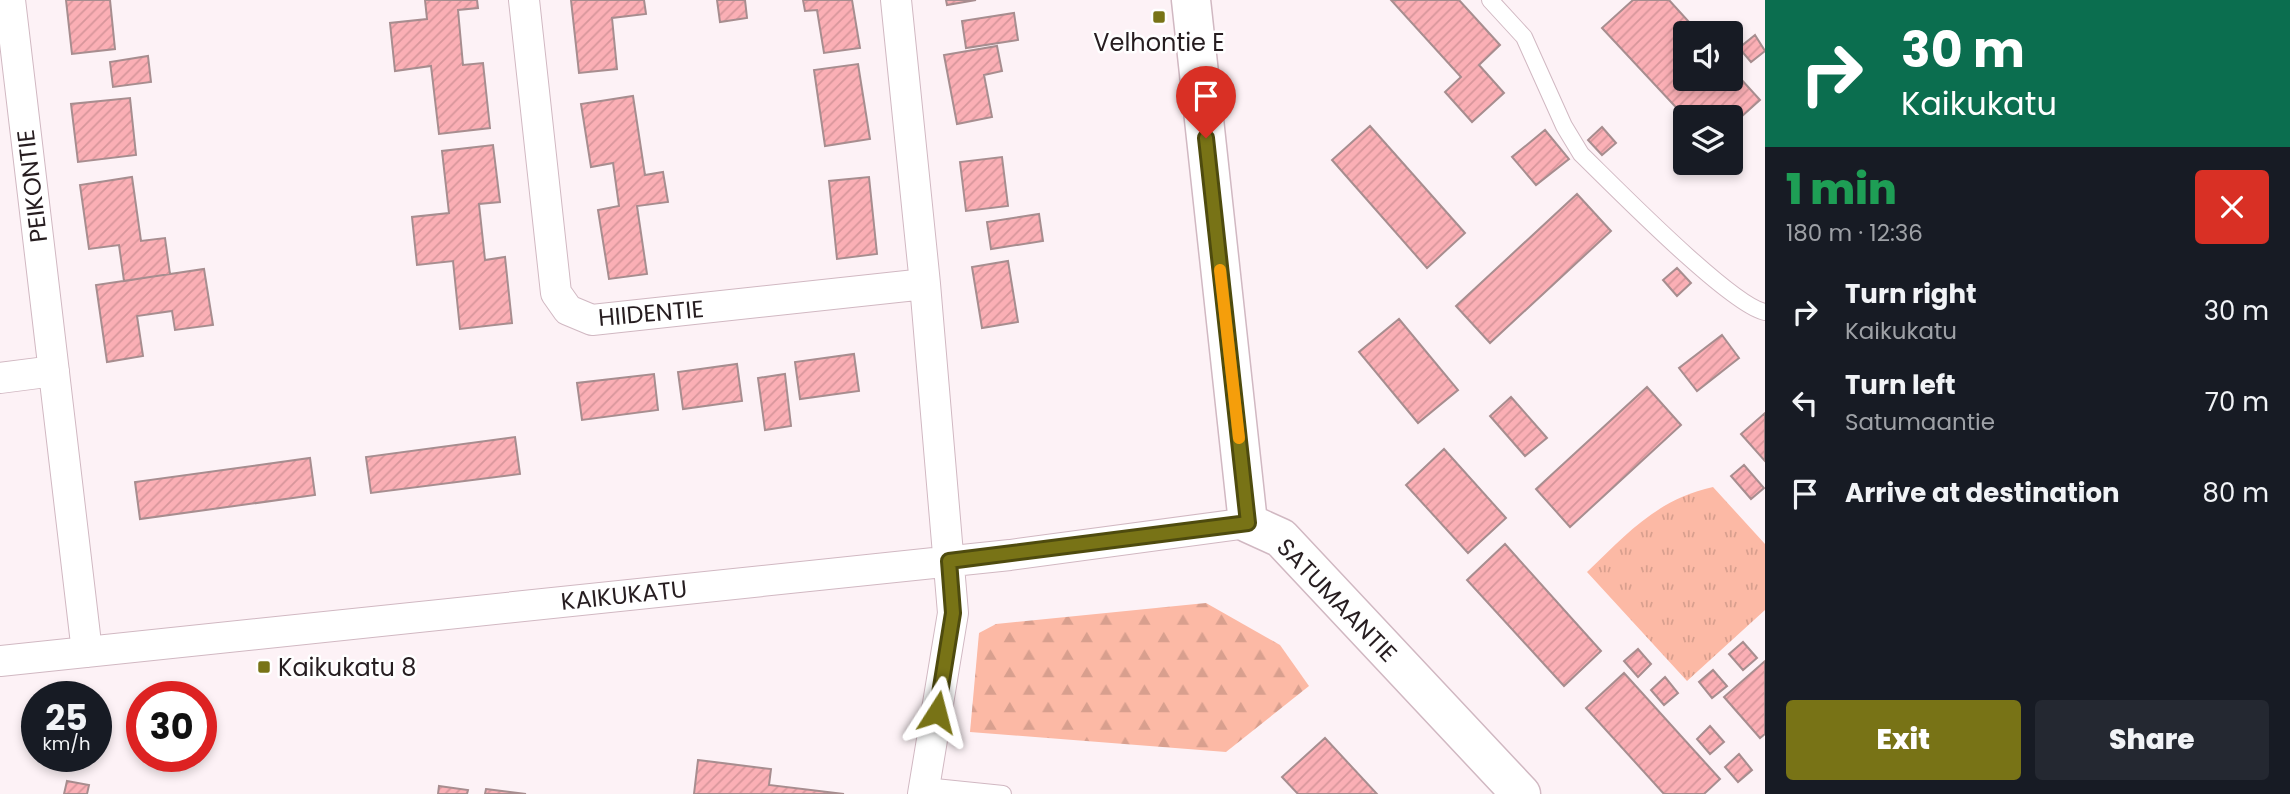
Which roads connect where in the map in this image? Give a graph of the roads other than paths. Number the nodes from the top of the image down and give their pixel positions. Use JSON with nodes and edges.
{"nodes":[{"id":1,"x":10,"y":0,"type":"edge"},
{"id":2,"x":524,"y":0,"type":"edge"},
{"id":3,"x":896,"y":0,"type":"edge"},
{"id":4,"x":1191,"y":0,"type":"edge"},
{"id":5,"x":1490,"y":0,"type":"edge"},
{"id":6,"x":925,"y":284,"type":"junction"},
{"id":7,"x":1765,"y":312,"type":"edge"},
{"id":8,"x":54,"y":371,"type":"junction"},
{"id":9,"x":0,"y":379,"type":"edge"},
{"id":10,"x":1248,"y":523,"type":"junction"},
{"id":11,"x":949,"y":561,"type":"junction"},
{"id":12,"x":87,"y":652,"type":"junction"},
{"id":13,"x":0,"y":662,"type":"edge"},
{"id":14,"x":924,"y":790,"type":"edge"},
{"id":15,"x":1003,"y":794,"type":"edge"},
{"id":16,"x":1521,"y":794,"type":"edge"}],
"edges":[{"from":1,"to":8,"type":"street","name":"PEIKONTIE"},
{"from":2,"to":6,"type":"street","name":"HIIDENTIE"},
{"from":3,"to":6,"type":"street"},
{"from":4,"to":10,"type":"street"},
{"from":5,"to":7,"type":"lane"},
{"from":6,"to":11,"type":"street"},
{"from":8,"to":9,"type":"street"},
{"from":8,"to":12,"type":"street","name":"PEIKONTIE"},
{"from":10,"to":11,"type":"street","name":"KAIKUKATU"},
{"from":10,"to":16,"type":"street","name":"SATUMAANTIE"},
{"from":11,"to":12,"type":"street","name":"KAIKUKATU"},
{"from":11,"to":14,"type":"street"},
{"from":12,"to":13,"type":"street","name":"KAIKUKATU"},
{"from":14,"to":15,"type":"lane"}]}
